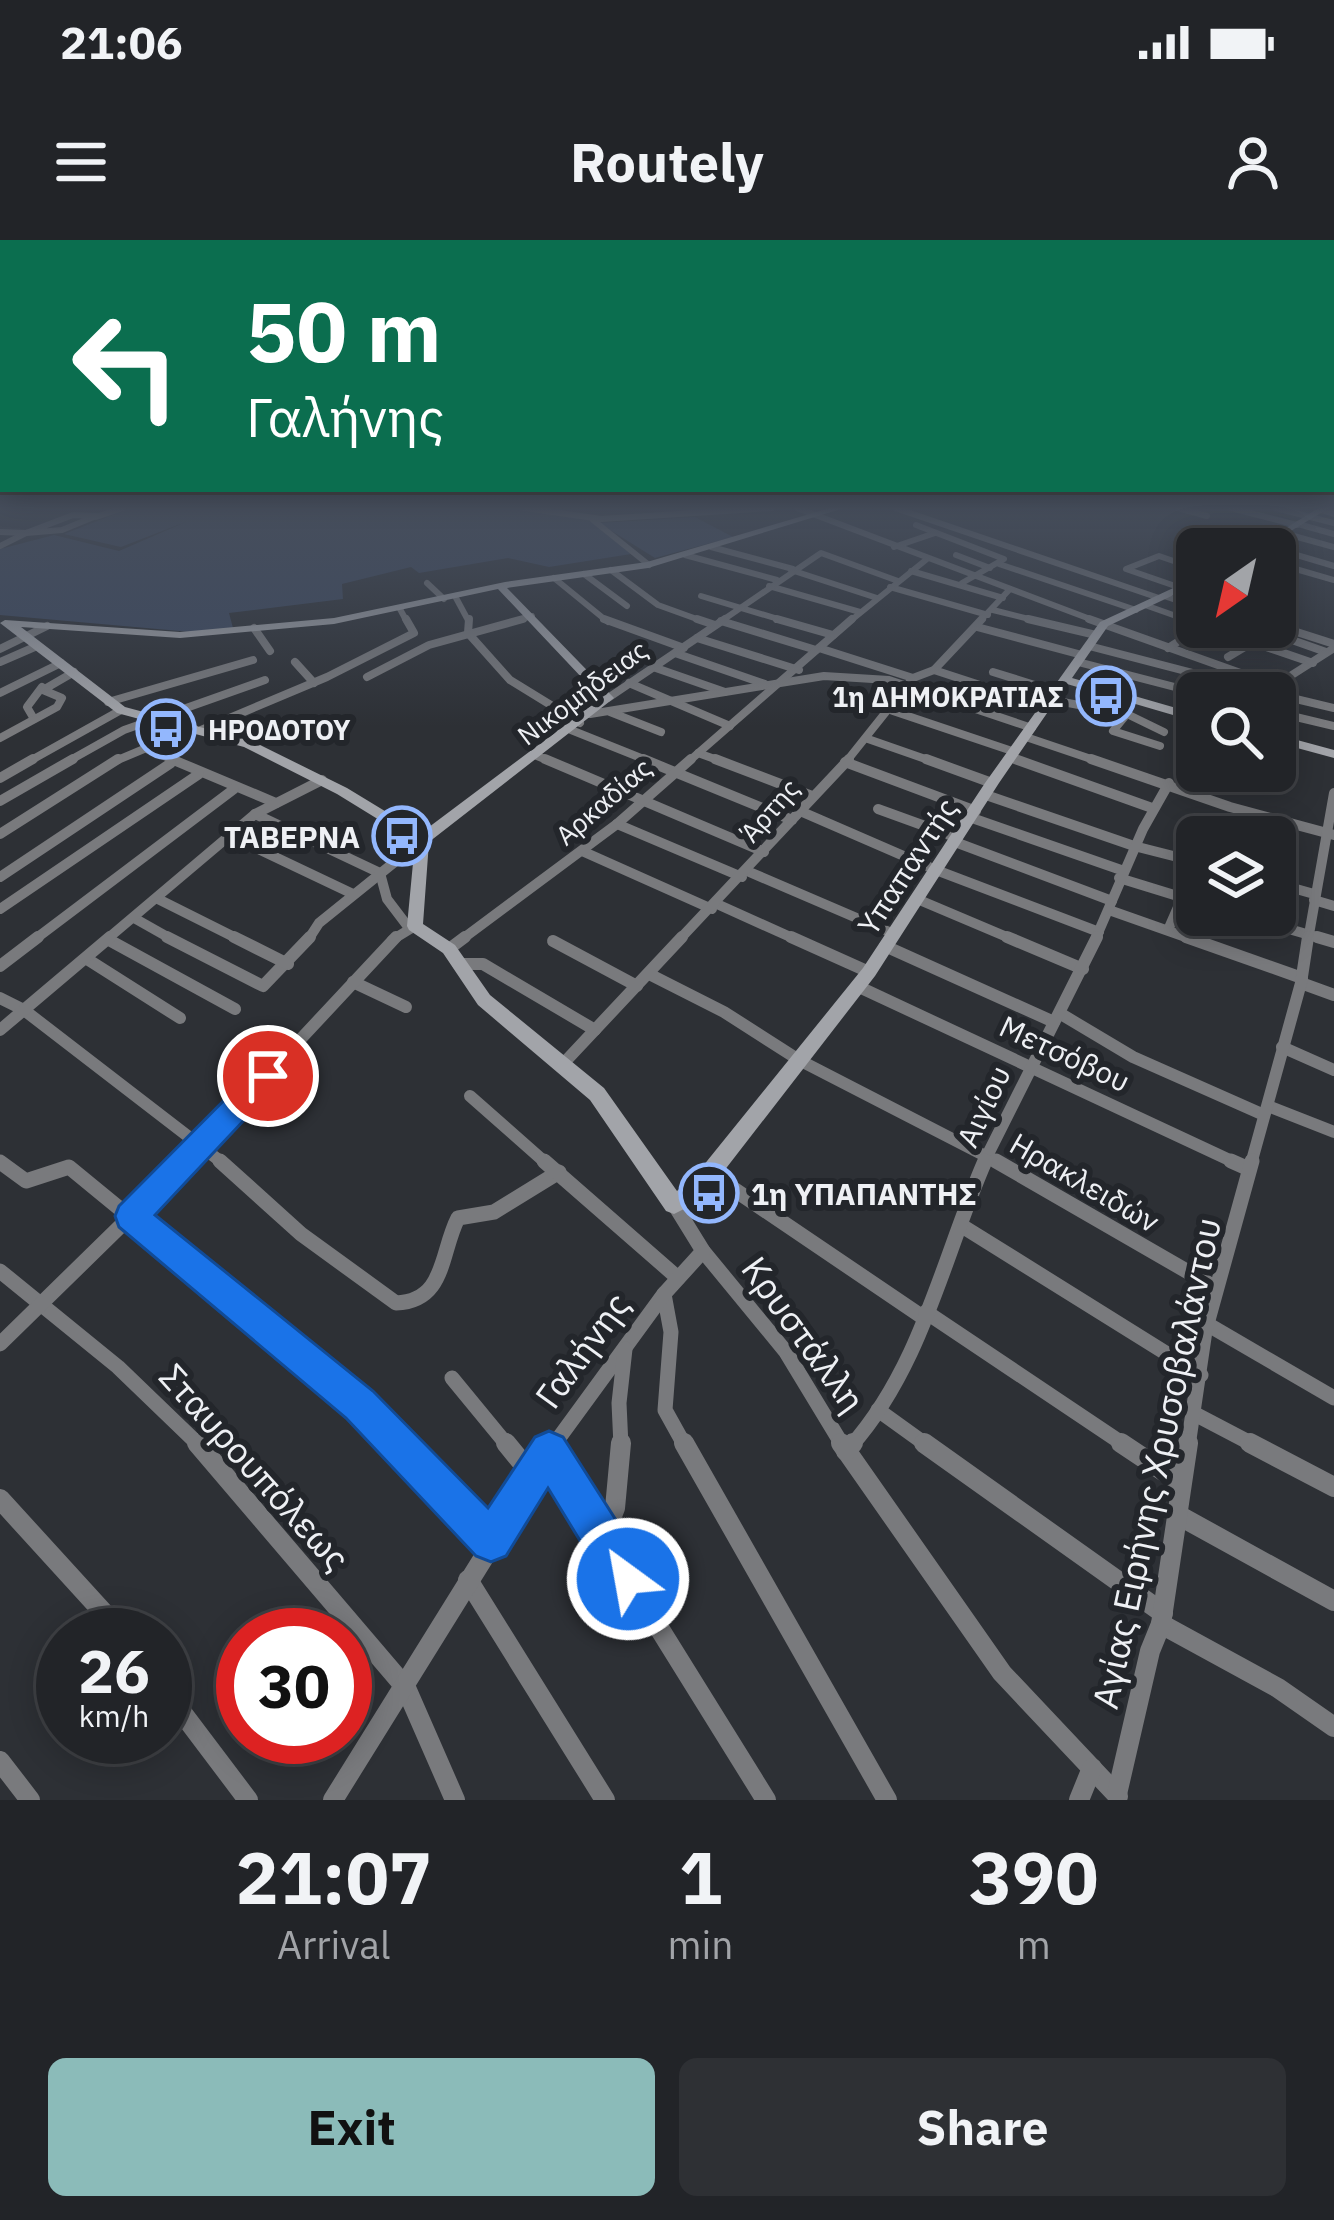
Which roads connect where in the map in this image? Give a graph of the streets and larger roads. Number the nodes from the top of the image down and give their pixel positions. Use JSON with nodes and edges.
{"nodes":[{"id":1,"x":535,"y":581,"type":"edge"},
{"id":2,"x":558,"y":581,"type":"edge"},
{"id":3,"x":593,"y":581,"type":"edge"},
{"id":4,"x":625,"y":581,"type":"edge"},
{"id":5,"x":766,"y":581,"type":"edge"},
{"id":6,"x":776,"y":581,"type":"edge"},
{"id":7,"x":825,"y":581,"type":"edge"},
{"id":8,"x":887,"y":581,"type":"edge"},
{"id":9,"x":898,"y":581,"type":"edge"},
{"id":10,"x":938,"y":581,"type":"edge"},
{"id":11,"x":965,"y":581,"type":"edge"},
{"id":12,"x":982,"y":581,"type":"edge"},
{"id":13,"x":1054,"y":581,"type":"edge"},
{"id":14,"x":1131,"y":581,"type":"edge"},
{"id":15,"x":1148,"y":581,"type":"edge"},
{"id":16,"x":427,"y":583,"type":"dead end"},
{"id":17,"x":773,"y":583,"type":"junction"},
{"id":18,"x":962,"y":583,"type":"junction"},
{"id":19,"x":894,"y":584,"type":"junction"},
{"id":20,"x":500,"y":586,"type":"junction"},
{"id":21,"x":1176,"y":590,"type":"edge"},
{"id":22,"x":1170,"y":593,"type":"junction"},
{"id":23,"x":1006,"y":594,"type":"junction"},
{"id":24,"x":1176,"y":595,"type":"edge"},
{"id":25,"x":701,"y":596,"type":"dead end"},
{"id":26,"x":449,"y":598,"type":"junction"},
{"id":27,"x":878,"y":598,"type":"junction"},
{"id":28,"x":627,"y":606,"type":"dead end"},
{"id":29,"x":740,"y":607,"type":"junction"},
{"id":30,"x":1140,"y":608,"type":"junction"},
{"id":31,"x":400,"y":609,"type":"junction"},
{"id":32,"x":860,"y":612,"type":"junction"},
{"id":33,"x":991,"y":612,"type":"junction"},
{"id":34,"x":532,"y":616,"type":"junction"},
{"id":35,"x":1176,"y":618,"type":"edge"},
{"id":36,"x":5,"y":623,"type":"edge"},
{"id":37,"x":718,"y":623,"type":"junction"},
{"id":38,"x":47,"y":626,"type":"junction"},
{"id":39,"x":977,"y":627,"type":"junction"},
{"id":40,"x":254,"y":628,"type":"junction"},
{"id":41,"x":468,"y":633,"type":"junction"},
{"id":42,"x":1296,"y":634,"type":"edge"},
{"id":43,"x":832,"y":635,"type":"junction"},
{"id":44,"x":24,"y":638,"type":"junction"},
{"id":45,"x":697,"y":638,"type":"junction"},
{"id":46,"x":1296,"y":638,"type":"edge"},
{"id":47,"x":1176,"y":643,"type":"edge"},
{"id":48,"x":1090,"y":644,"type":"junction"},
{"id":49,"x":37,"y":646,"type":"junction"},
{"id":50,"x":2,"y":647,"type":"edge"},
{"id":51,"x":1168,"y":648,"type":"junction"},
{"id":52,"x":1243,"y":648,"type":"edge"},
{"id":53,"x":1270,"y":648,"type":"edge"},
{"id":54,"x":1331,"y":648,"type":"edge"},
{"id":55,"x":818,"y":649,"type":"junction"},
{"id":56,"x":680,"y":650,"type":"junction"},
{"id":57,"x":269,"y":651,"type":"dead end"},
{"id":58,"x":1228,"y":657,"type":"dead end"},
{"id":59,"x":253,"y":660,"type":"dead end"},
{"id":60,"x":0,"y":662,"type":"edge"},
{"id":61,"x":295,"y":662,"type":"dead end"},
{"id":62,"x":61,"y":663,"type":"junction"},
{"id":63,"x":1313,"y":663,"type":"junction"},
{"id":64,"x":653,"y":667,"type":"junction"},
{"id":65,"x":796,"y":669,"type":"junction"},
{"id":66,"x":934,"y":670,"type":"junction"},
{"id":67,"x":74,"y":672,"type":"junction"},
{"id":68,"x":993,"y":672,"type":"dead end"},
{"id":69,"x":1198,"y":672,"type":"edge"},
{"id":70,"x":1226,"y":672,"type":"edge"},
{"id":71,"x":35,"y":675,"type":"junction"},
{"id":72,"x":1296,"y":675,"type":"edge"},
{"id":73,"x":824,"y":676,"type":"junction"},
{"id":74,"x":367,"y":677,"type":"dead end"},
{"id":75,"x":60,"y":679,"type":"junction"},
{"id":76,"x":265,"y":680,"type":"dead end"},
{"id":77,"x":782,"y":680,"type":"junction"},
{"id":78,"x":314,"y":683,"type":"junction"},
{"id":79,"x":629,"y":683,"type":"junction"},
{"id":80,"x":910,"y":683,"type":"junction"},
{"id":81,"x":1176,"y":683,"type":"edge"},
{"id":82,"x":766,"y":684,"type":"junction"},
{"id":83,"x":43,"y":690,"type":"junction"},
{"id":84,"x":726,"y":692,"type":"junction"},
{"id":85,"x":0,"y":693,"type":"edge"},
{"id":86,"x":1056,"y":695,"type":"junction"},
{"id":87,"x":1296,"y":698,"type":"edge"},
{"id":88,"x":673,"y":702,"type":"junction"},
{"id":89,"x":608,"y":705,"type":"junction"},
{"id":90,"x":114,"y":706,"type":"junction"},
{"id":91,"x":1334,"y":708,"type":"edge"},
{"id":92,"x":893,"y":711,"type":"junction"},
{"id":93,"x":1127,"y":714,"type":"junction"},
{"id":94,"x":1176,"y":715,"type":"edge"},
{"id":95,"x":31,"y":716,"type":"junction"},
{"id":96,"x":1296,"y":717,"type":"edge"},
{"id":97,"x":153,"y":719,"type":"junction"},
{"id":98,"x":580,"y":723,"type":"junction"},
{"id":99,"x":730,"y":726,"type":"junction"},
{"id":100,"x":1334,"y":726,"type":"edge"},
{"id":101,"x":197,"y":729,"type":"junction"},
{"id":102,"x":662,"y":732,"type":"dead end"},
{"id":103,"x":1163,"y":732,"type":"dead end"},
{"id":104,"x":0,"y":738,"type":"edge"},
{"id":105,"x":868,"y":739,"type":"junction"},
{"id":106,"x":1021,"y":744,"type":"junction"},
{"id":107,"x":1296,"y":744,"type":"edge"},
{"id":108,"x":1160,"y":746,"type":"dead end"},
{"id":109,"x":144,"y":748,"type":"junction"},
{"id":110,"x":698,"y":753,"type":"junction"},
{"id":111,"x":1334,"y":754,"type":"edge"},
{"id":112,"x":537,"y":756,"type":"junction"},
{"id":113,"x":844,"y":762,"type":"junction"},
{"id":114,"x":171,"y":763,"type":"junction"},
{"id":115,"x":21,"y":766,"type":"junction"},
{"id":116,"x":674,"y":772,"type":"junction"},
{"id":117,"x":199,"y":773,"type":"junction"},
{"id":118,"x":47,"y":774,"type":"junction"},
{"id":119,"x":0,"y":778,"type":"edge"},
{"id":120,"x":322,"y":780,"type":"junction"},
{"id":121,"x":1169,"y":783,"type":"junction"},
{"id":122,"x":234,"y":788,"type":"junction"},
{"id":123,"x":812,"y":796,"type":"junction"},
{"id":124,"x":642,"y":800,"type":"junction"},
{"id":125,"x":0,"y":801,"type":"edge"},
{"id":126,"x":981,"y":801,"type":"junction"},
{"id":127,"x":276,"y":802,"type":"junction"},
{"id":128,"x":1332,"y":804,"type":"edge"},
{"id":129,"x":878,"y":808,"type":"dead end"},
{"id":130,"x":1153,"y":808,"type":"junction"},
{"id":131,"x":255,"y":814,"type":"junction"},
{"id":132,"x":796,"y":815,"type":"junction"},
{"id":133,"x":617,"y":824,"type":"junction"},
{"id":134,"x":1329,"y":833,"type":"edge"},
{"id":135,"x":0,"y":834,"type":"edge"},
{"id":136,"x":231,"y":836,"type":"junction"},
{"id":137,"x":422,"y":840,"type":"junction"},
{"id":138,"x":956,"y":840,"type":"junction"},
{"id":139,"x":1134,"y":846,"type":"junction"},
{"id":140,"x":582,"y":851,"type":"junction"},
{"id":141,"x":764,"y":852,"type":"junction"},
{"id":142,"x":1176,"y":857,"type":"edge"},
{"id":143,"x":1326,"y":868,"type":"edge"},
{"id":144,"x":936,"y":870,"type":"junction"},
{"id":145,"x":380,"y":873,"type":"junction"},
{"id":146,"x":745,"y":874,"type":"junction"},
{"id":147,"x":1122,"y":874,"type":"junction"},
{"id":148,"x":0,"y":877,"type":"edge"},
{"id":149,"x":1296,"y":891,"type":"edge"},
{"id":150,"x":353,"y":894,"type":"junction"},
{"id":151,"x":1176,"y":896,"type":"edge"},
{"id":152,"x":1314,"y":897,"type":"junction"},
{"id":153,"x":917,"y":898,"type":"junction"},
{"id":154,"x":158,"y":899,"type":"junction"},
{"id":155,"x":1110,"y":905,"type":"junction"},
{"id":156,"x":1334,"y":906,"type":"edge"},
{"id":157,"x":714,"y":907,"type":"junction"},
{"id":158,"x":0,"y":909,"type":"edge"},
{"id":159,"x":134,"y":919,"type":"junction"},
{"id":160,"x":1176,"y":920,"type":"edge"},
{"id":161,"x":412,"y":927,"type":"junction"},
{"id":162,"x":1168,"y":930,"type":"junction"},
{"id":163,"x":1296,"y":930,"type":"edge"},
{"id":164,"x":1100,"y":932,"type":"junction"},
{"id":165,"x":1309,"y":934,"type":"junction"},
{"id":166,"x":109,"y":940,"type":"junction"},
{"id":167,"x":890,"y":940,"type":"junction"},
{"id":168,"x":553,"y":941,"type":"dead end"},
{"id":169,"x":1334,"y":942,"type":"edge"},
{"id":170,"x":453,"y":956,"type":"junction"},
{"id":171,"x":87,"y":959,"type":"junction"},
{"id":172,"x":288,"y":964,"type":"junction"},
{"id":173,"x":0,"y":966,"type":"edge"},
{"id":174,"x":1083,"y":968,"type":"junction"},
{"id":175,"x":649,"y":974,"type":"junction"},
{"id":176,"x":863,"y":979,"type":"junction"},
{"id":177,"x":1302,"y":981,"type":"junction"},
{"id":178,"x":353,"y":982,"type":"junction"},
{"id":179,"x":637,"y":986,"type":"junction"},
{"id":180,"x":1334,"y":994,"type":"edge"},
{"id":181,"x":0,"y":998,"type":"edge"},
{"id":182,"x":406,"y":1007,"type":"dead end"},
{"id":183,"x":235,"y":1009,"type":"dead end"},
{"id":184,"x":25,"y":1010,"type":"junction"},
{"id":185,"x":180,"y":1018,"type":"dead end"},
{"id":186,"x":1058,"y":1018,"type":"junction"},
{"id":187,"x":0,"y":1030,"type":"edge"},
{"id":188,"x":596,"y":1030,"type":"junction"},
{"id":189,"x":1282,"y":1047,"type":"junction"},
{"id":190,"x":799,"y":1060,"type":"junction"},
{"id":191,"x":562,"y":1065,"type":"junction"},
{"id":192,"x":1032,"y":1067,"type":"junction"},
{"id":193,"x":1334,"y":1070,"type":"edge"},
{"id":194,"x":470,"y":1096,"type":"dead end"},
{"id":195,"x":1266,"y":1110,"type":"junction"},
{"id":196,"x":1334,"y":1132,"type":"edge"},
{"id":197,"x":961,"y":1142,"type":"junction"},
{"id":198,"x":203,"y":1145,"type":"junction"},
{"id":199,"x":989,"y":1157,"type":"junction"},
{"id":200,"x":0,"y":1162,"type":"edge"},
{"id":201,"x":1249,"y":1169,"type":"junction"},
{"id":202,"x":559,"y":1172,"type":"junction"},
{"id":203,"x":710,"y":1173,"type":"junction"},
{"id":204,"x":980,"y":1176,"type":"junction"},
{"id":205,"x":674,"y":1204,"type":"junction"},
{"id":206,"x":131,"y":1216,"type":"junction"},
{"id":207,"x":962,"y":1226,"type":"junction"},
{"id":208,"x":703,"y":1251,"type":"junction"},
{"id":209,"x":0,"y":1271,"type":"edge"},
{"id":210,"x":671,"y":1286,"type":"junction"},
{"id":211,"x":1216,"y":1288,"type":"junction"},
{"id":212,"x":44,"y":1303,"type":"junction"},
{"id":213,"x":925,"y":1315,"type":"junction"},
{"id":214,"x":1207,"y":1324,"type":"junction"},
{"id":215,"x":0,"y":1344,"type":"edge"},
{"id":216,"x":625,"y":1348,"type":"junction"},
{"id":217,"x":1201,"y":1375,"type":"junction"},
{"id":218,"x":452,"y":1378,"type":"dead end"},
{"id":219,"x":1334,"y":1398,"type":"edge"},
{"id":220,"x":878,"y":1410,"type":"junction"},
{"id":221,"x":1193,"y":1413,"type":"junction"},
{"id":222,"x":549,"y":1451,"type":"junction"},
{"id":223,"x":846,"y":1451,"type":"junction"},
{"id":224,"x":533,"y":1476,"type":"junction"},
{"id":225,"x":1181,"y":1483,"type":"junction"},
{"id":226,"x":1334,"y":1487,"type":"edge"},
{"id":227,"x":0,"y":1499,"type":"edge"},
{"id":228,"x":1178,"y":1515,"type":"junction"},
{"id":229,"x":603,"y":1538,"type":"junction"},
{"id":230,"x":491,"y":1541,"type":"junction"},
{"id":231,"x":468,"y":1580,"type":"junction"},
{"id":232,"x":1334,"y":1601,"type":"edge"},
{"id":233,"x":99,"y":1608,"type":"edge"},
{"id":234,"x":1162,"y":1618,"type":"junction"},
{"id":235,"x":406,"y":1688,"type":"junction"},
{"id":236,"x":192,"y":1726,"type":"edge"},
{"id":237,"x":1334,"y":1726,"type":"edge"},
{"id":238,"x":0,"y":1761,"type":"edge"},
{"id":239,"x":1092,"y":1768,"type":"junction"},
{"id":240,"x":1119,"y":1797,"type":"edge"},
{"id":241,"x":30,"y":1800,"type":"edge"},
{"id":242,"x":248,"y":1800,"type":"edge"},
{"id":243,"x":334,"y":1800,"type":"edge"},
{"id":244,"x":455,"y":1800,"type":"edge"},
{"id":245,"x":605,"y":1800,"type":"edge"},
{"id":246,"x":766,"y":1800,"type":"edge"},
{"id":247,"x":886,"y":1800,"type":"edge"},
{"id":248,"x":1079,"y":1800,"type":"edge"}],
"edges":[{"from":1,"to":20,"type":"street"},
{"from":2,"to":56,"type":"street"},
{"from":3,"to":28,"type":"street"},
{"from":4,"to":37,"type":"street"},
{"from":5,"to":17,"type":"street"},
{"from":6,"to":17,"type":"street","name":"Νικομήδειας"},
{"from":7,"to":27,"type":"street"},
{"from":8,"to":19,"type":"street","name":"Νικομήδειας"},
{"from":9,"to":19,"type":"street"},
{"from":10,"to":18,"type":"street"},
{"from":11,"to":18,"type":"street"},
{"from":12,"to":23,"type":"street"},
{"from":13,"to":30,"type":"street"},
{"from":14,"to":22,"type":"street"},
{"from":15,"to":22,"type":"street"},
{"from":16,"to":26,"type":"street"},
{"from":17,"to":29,"type":"street","name":"Νικομήδειας"},
{"from":17,"to":32,"type":"street"},
{"from":18,"to":23,"type":"street"},
{"from":19,"to":27,"type":"street"},
{"from":19,"to":33,"type":"street"},
{"from":20,"to":26,"type":"street"},
{"from":20,"to":34,"type":"street"},
{"from":21,"to":22,"type":"street"},
{"from":22,"to":24,"type":"street"},
{"from":22,"to":30,"type":"street"},
{"from":23,"to":33,"type":"street"},
{"from":23,"to":48,"type":"street"},
{"from":25,"to":29,"type":"street"},
{"from":26,"to":31,"type":"street"},
{"from":26,"to":41,"type":"street"},
{"from":27,"to":32,"type":"street"},
{"from":29,"to":37,"type":"street","name":"Νικομήδειας"},
{"from":29,"to":43,"type":"street"},
{"from":30,"to":35,"type":"street"},
{"from":30,"to":48,"type":"street"},
{"from":31,"to":40,"type":"street"},
{"from":31,"to":78,"type":"street"},
{"from":32,"to":43,"type":"street"},
{"from":33,"to":39,"type":"street"},
{"from":33,"to":48,"type":"street"},
{"from":34,"to":41,"type":"street"},
{"from":34,"to":89,"type":"street"},
{"from":36,"to":38,"type":"street"},
{"from":36,"to":44,"type":"street"},
{"from":37,"to":45,"type":"street","name":"Νικομήδειας"},
{"from":37,"to":55,"type":"street"},
{"from":38,"to":40,"type":"street"},
{"from":38,"to":44,"type":"street"},
{"from":39,"to":48,"type":"street"},
{"from":39,"to":66,"type":"street"},
{"from":40,"to":57,"type":"street"},
{"from":41,"to":74,"type":"street"},
{"from":41,"to":98,"type":"street"},
{"from":42,"to":54,"type":"street"},
{"from":43,"to":55,"type":"street"},
{"from":44,"to":49,"type":"street"},
{"from":44,"to":50,"type":"street"},
{"from":45,"to":56,"type":"street","name":"Νικομήδειας"},
{"from":45,"to":65,"type":"street"},
{"from":46,"to":54,"type":"street"},
{"from":47,"to":51,"type":"street"},
{"from":48,"to":51,"type":"street"},
{"from":48,"to":69,"type":"street"},
{"from":48,"to":81,"type":"street"},
{"from":48,"to":86,"type":"street","name":"Υπαπαντής"},
{"from":49,"to":60,"type":"street"},
{"from":49,"to":62,"type":"street"},
{"from":51,"to":70,"type":"street"},
{"from":52,"to":58,"type":"street"},
{"from":53,"to":63,"type":"street"},
{"from":54,"to":63,"type":"street"},
{"from":55,"to":65,"type":"street"},
{"from":55,"to":80,"type":"street"},
{"from":56,"to":64,"type":"street","name":"Νικομήδειας"},
{"from":56,"to":82,"type":"street"},
{"from":59,"to":90,"type":"street"},
{"from":61,"to":78,"type":"street"},
{"from":62,"to":67,"type":"street"},
{"from":62,"to":71,"type":"street"},
{"from":63,"to":72,"type":"street"},
{"from":64,"to":79,"type":"street","name":"Νικομήδειας"},
{"from":64,"to":84,"type":"street"},
{"from":65,"to":73,"type":"street"},
{"from":65,"to":77,"type":"street","name":"Αρκαδίας"},
{"from":66,"to":80,"type":"street"},
{"from":66,"to":86,"type":"street"},
{"from":67,"to":75,"type":"street"},
{"from":67,"to":90,"type":"street"},
{"from":68,"to":86,"type":"street"},
{"from":71,"to":75,"type":"street"},
{"from":71,"to":83,"type":"street"},
{"from":71,"to":85,"type":"street"},
{"from":73,"to":77,"type":"street"},
{"from":73,"to":80,"type":"street"},
{"from":75,"to":83,"type":"street"},
{"from":76,"to":97,"type":"street"},
{"from":77,"to":82,"type":"street"},
{"from":77,"to":99,"type":"street","name":"Αρκαδίας"},
{"from":78,"to":101,"type":"street"},
{"from":79,"to":88,"type":"street"},
{"from":79,"to":89,"type":"street","name":"Νικομήδειας"},
{"from":80,"to":92,"type":"street","name":"Άρτης"},
{"from":80,"to":106,"type":"street"},
{"from":82,"to":84,"type":"street"},
{"from":83,"to":95,"type":"street"},
{"from":83,"to":95,"type":"street"},
{"from":84,"to":88,"type":"street"},
{"from":86,"to":93,"type":"street"},
{"from":86,"to":94,"type":"street"},
{"from":86,"to":106,"type":"street","name":"Υπαπαντής"},
{"from":87,"to":91,"type":"street"},
{"from":88,"to":89,"type":"street"},
{"from":88,"to":99,"type":"street"},
{"from":89,"to":98,"type":"street","name":"Νικομήδειας"},
{"from":89,"to":102,"type":"street"},
{"from":90,"to":97,"type":"street"},
{"from":90,"to":115,"type":"street"},
{"from":92,"to":105,"type":"street","name":"Άρτης"},
{"from":92,"to":106,"type":"street"},
{"from":93,"to":103,"type":"street"},
{"from":93,"to":108,"type":"street"},
{"from":95,"to":104,"type":"street"},
{"from":96,"to":100,"type":"street"},
{"from":97,"to":101,"type":"street"},
{"from":97,"to":118,"type":"street"},
{"from":98,"to":112,"type":"street","name":"Νικομήδειας"},
{"from":98,"to":116,"type":"street"},
{"from":99,"to":110,"type":"street","name":"Αρκαδίας"},
{"from":101,"to":109,"type":"street"},
{"from":101,"to":120,"type":"street"},
{"from":105,"to":113,"type":"street","name":"Άρτης"},
{"from":105,"to":126,"type":"street"},
{"from":106,"to":121,"type":"street"},
{"from":106,"to":126,"type":"street","name":"Υπαπαντής"},
{"from":106,"to":130,"type":"street"},
{"from":107,"to":111,"type":"street"},
{"from":109,"to":114,"type":"street"},
{"from":109,"to":135,"type":"street"},
{"from":110,"to":116,"type":"street","name":"Αρκαδίας"},
{"from":110,"to":123,"type":"street"},
{"from":112,"to":124,"type":"street"},
{"from":112,"to":137,"type":"street","name":"Νικομήδειας"},
{"from":113,"to":123,"type":"street","name":"Άρτης"},
{"from":113,"to":126,"type":"street"},
{"from":114,"to":117,"type":"street"},
{"from":114,"to":148,"type":"street"},
{"from":115,"to":118,"type":"street"},
{"from":115,"to":119,"type":"street"},
{"from":116,"to":124,"type":"street","name":"Αρκαδίας"},
{"from":116,"to":132,"type":"street"},
{"from":117,"to":122,"type":"street"},
{"from":117,"to":158,"type":"street"},
{"from":118,"to":125,"type":"street"},
{"from":120,"to":127,"type":"street"},
{"from":120,"to":137,"type":"street"},
{"from":121,"to":130,"type":"street","name":"Αιγίου"},
{"from":121,"to":134,"type":"street"},
{"from":122,"to":127,"type":"street"},
{"from":122,"to":173,"type":"street"},
{"from":123,"to":132,"type":"street","name":"Άρτης"},
{"from":124,"to":133,"type":"street","name":"Αρκαδίας"},
{"from":124,"to":141,"type":"street"},
{"from":126,"to":138,"type":"street","name":"Υπαπαντής"},
{"from":126,"to":139,"type":"street"},
{"from":126,"to":147,"type":"street"},
{"from":127,"to":131,"type":"street"},
{"from":128,"to":134,"type":"street","name":"Αγίας Ειρήνης Χρυσοβαλάντου"},
{"from":129,"to":138,"type":"street"},
{"from":130,"to":139,"type":"street","name":"Αιγίου"},
{"from":131,"to":136,"type":"street"},
{"from":131,"to":145,"type":"street"},
{"from":132,"to":141,"type":"street","name":"Άρτης"},
{"from":132,"to":144,"type":"street"},
{"from":133,"to":140,"type":"street","name":"Αρκαδίας"},
{"from":133,"to":146,"type":"street"},
{"from":134,"to":143,"type":"street","name":"Αγίας Ειρήνης Χρυσοβαλάντου"},
{"from":136,"to":150,"type":"street"},
{"from":136,"to":154,"type":"street"},
{"from":137,"to":145,"type":"street"},
{"from":137,"to":161,"type":"street"},
{"from":138,"to":144,"type":"street","name":"Υπαπαντής"},
{"from":138,"to":155,"type":"street"},
{"from":139,"to":142,"type":"street"},
{"from":139,"to":147,"type":"street","name":"Αιγίου"},
{"from":140,"to":157,"type":"street","name":"Μετσόβου"},
{"from":140,"to":170,"type":"street","name":"Αρκαδίας"},
{"from":141,"to":146,"type":"street","name":"Άρτης"},
{"from":143,"to":152,"type":"street","name":"Αγίας Ειρήνης Χρυσοβαλάντου"},
{"from":144,"to":153,"type":"street","name":"Υπαπαντής"},
{"from":144,"to":164,"type":"street"},
{"from":145,"to":150,"type":"street"},
{"from":145,"to":161,"type":"street"},
{"from":146,"to":157,"type":"street","name":"Άρτης"},
{"from":146,"to":167,"type":"street"},
{"from":147,"to":151,"type":"street"},
{"from":147,"to":155,"type":"street","name":"Αιγίου"},
{"from":149,"to":152,"type":"street"},
{"from":150,"to":172,"type":"street"},
{"from":152,"to":156,"type":"street"},
{"from":152,"to":165,"type":"street","name":"Αγίας Ειρήνης Χρυσοβαλάντου"},
{"from":153,"to":167,"type":"street","name":"Υπαπαντής"},
{"from":153,"to":174,"type":"street"},
{"from":154,"to":159,"type":"street"},
{"from":154,"to":172,"type":"street"},
{"from":155,"to":162,"type":"street"},
{"from":155,"to":164,"type":"street","name":"Αιγίου"},
{"from":157,"to":175,"type":"street","name":"Άρτης"},
{"from":157,"to":176,"type":"street","name":"Μετσόβου"},
{"from":159,"to":166,"type":"street"},
{"from":159,"to":172,"type":"street"},
{"from":160,"to":162,"type":"street"},
{"from":161,"to":170,"type":"street","name":"Κρυστάλλη"},
{"from":161,"to":178,"type":"street"},
{"from":162,"to":177,"type":"street"},
{"from":163,"to":165,"type":"street"},
{"from":164,"to":174,"type":"street","name":"Αιγίου"},
{"from":165,"to":169,"type":"street"},
{"from":165,"to":177,"type":"street","name":"Αγίας Ειρήνης Χρυσοβαλάντου"},
{"from":166,"to":171,"type":"street"},
{"from":166,"to":183,"type":"street"},
{"from":167,"to":176,"type":"street","name":"Υπαπαντής"},
{"from":167,"to":186,"type":"street"},
{"from":168,"to":179,"type":"street"},
{"from":170,"to":188,"type":"street"},
{"from":170,"to":191,"type":"street","name":"Κρυστάλλη"},
{"from":171,"to":184,"type":"street"},
{"from":171,"to":185,"type":"street"},
{"from":174,"to":186,"type":"street","name":"Αιγίου"},
{"from":175,"to":179,"type":"street","name":"Άρτης"},
{"from":175,"to":190,"type":"street","name":"Ηρακλειδών"},
{"from":176,"to":190,"type":"street","name":"Υπαπαντής"},
{"from":176,"to":192,"type":"street","name":"Μετσόβου"},
{"from":177,"to":180,"type":"street"},
{"from":177,"to":189,"type":"street","name":"Αγίας Ειρήνης Χρυσοβαλάντου"},
{"from":178,"to":182,"type":"street"},
{"from":178,"to":198,"type":"street"},
{"from":179,"to":188,"type":"street","name":"Άρτης"},
{"from":181,"to":184,"type":"street"},
{"from":184,"to":187,"type":"street"},
{"from":184,"to":198,"type":"street"},
{"from":186,"to":192,"type":"street","name":"Αιγίου"},
{"from":186,"to":195,"type":"street"},
{"from":188,"to":191,"type":"street","name":"Άρτης"},
{"from":189,"to":193,"type":"street"},
{"from":189,"to":195,"type":"street","name":"Αγίας Ειρήνης Χρυσοβαλάντου"},
{"from":190,"to":197,"type":"street","name":"Ηρακλειδών"},
{"from":190,"to":203,"type":"street","name":"Υπαπαντής"},
{"from":191,"to":205,"type":"street","name":"Κρυστάλλη"},
{"from":192,"to":199,"type":"street","name":"Αιγίου"},
{"from":192,"to":201,"type":"street","name":"Μετσόβου"},
{"from":194,"to":202,"type":"street"},
{"from":195,"to":196,"type":"street"},
{"from":195,"to":201,"type":"street","name":"Αγίας Ειρήνης Χρυσοβαλάντου"},
{"from":197,"to":199,"type":"street","name":"Ηρακλειδών"},
{"from":197,"to":204,"type":"street"},
{"from":198,"to":202,"type":"street"},
{"from":198,"to":206,"type":"street"},
{"from":199,"to":204,"type":"street","name":"Αιγίου"},
{"from":199,"to":211,"type":"street","name":"Ηρακλειδών"},
{"from":200,"to":206,"type":"street"},
{"from":201,"to":211,"type":"street","name":"Αγίας Ειρήνης Χρυσοβαλάντου"},
{"from":202,"to":210,"type":"street"},
{"from":203,"to":205,"type":"street","name":"Υπαπαντής"},
{"from":203,"to":213,"type":"street"},
{"from":204,"to":207,"type":"street","name":"Αιγίου"},
{"from":205,"to":208,"type":"street","name":"Κρυστάλλη"},
{"from":206,"to":212,"type":"street"},
{"from":206,"to":230,"type":"street"},
{"from":207,"to":213,"type":"street","name":"Αιγίου"},
{"from":207,"to":217,"type":"street"},
{"from":208,"to":210,"type":"street","name":"Γαλήνης"},
{"from":208,"to":223,"type":"street","name":"Κρυστάλλη"},
{"from":209,"to":212,"type":"street","name":"Σταυρουπόλεως"},
{"from":210,"to":216,"type":"street","name":"Γαλήνης"},
{"from":210,"to":247,"type":"street"},
{"from":211,"to":214,"type":"street","name":"Αγίας Ειρήνης Χρυσοβαλάντου"},
{"from":212,"to":215,"type":"street"},
{"from":212,"to":235,"type":"street","name":"Σταυρουπόλεως"},
{"from":213,"to":220,"type":"street","name":"Αιγίου"},
{"from":213,"to":225,"type":"street"},
{"from":214,"to":217,"type":"street","name":"Αγίας Ειρήνης Χρυσοβαλάντου"},
{"from":214,"to":219,"type":"street"},
{"from":216,"to":222,"type":"street","name":"Γαλήνης"},
{"from":216,"to":229,"type":"street"},
{"from":217,"to":221,"type":"street","name":"Αγίας Ειρήνης Χρυσοβαλάντου"},
{"from":218,"to":224,"type":"street"},
{"from":220,"to":223,"type":"street","name":"Αιγίου"},
{"from":220,"to":234,"type":"street"},
{"from":221,"to":225,"type":"street","name":"Αγίας Ειρήνης Χρυσοβαλάντου"},
{"from":221,"to":226,"type":"street"},
{"from":222,"to":224,"type":"street","name":"Γαλήνης"},
{"from":222,"to":229,"type":"street"},
{"from":223,"to":239,"type":"street","name":"Κρυστάλλη"},
{"from":224,"to":230,"type":"street","name":"Γαλήνης"},
{"from":225,"to":228,"type":"street","name":"Αγίας Ειρήνης Χρυσοβαλάντου"},
{"from":227,"to":233,"type":"street"},
{"from":228,"to":232,"type":"street"},
{"from":228,"to":234,"type":"street","name":"Αγίας Ειρήνης Χρυσοβαλάντου"},
{"from":229,"to":246,"type":"street"},
{"from":230,"to":231,"type":"street","name":"Γαλήνης"},
{"from":231,"to":235,"type":"street","name":"Γαλήνης"},
{"from":231,"to":245,"type":"street"},
{"from":234,"to":237,"type":"street"},
{"from":234,"to":240,"type":"street","name":"Αγίας Ειρήνης Χρυσοβαλάντου"},
{"from":235,"to":243,"type":"street","name":"Γαλήνης"},
{"from":235,"to":244,"type":"street","name":"Σταυρουπόλεως"},
{"from":236,"to":242,"type":"street"},
{"from":238,"to":241,"type":"street"},
{"from":239,"to":240,"type":"street","name":"Κρυστάλλη"},
{"from":239,"to":248,"type":"street"}]}
